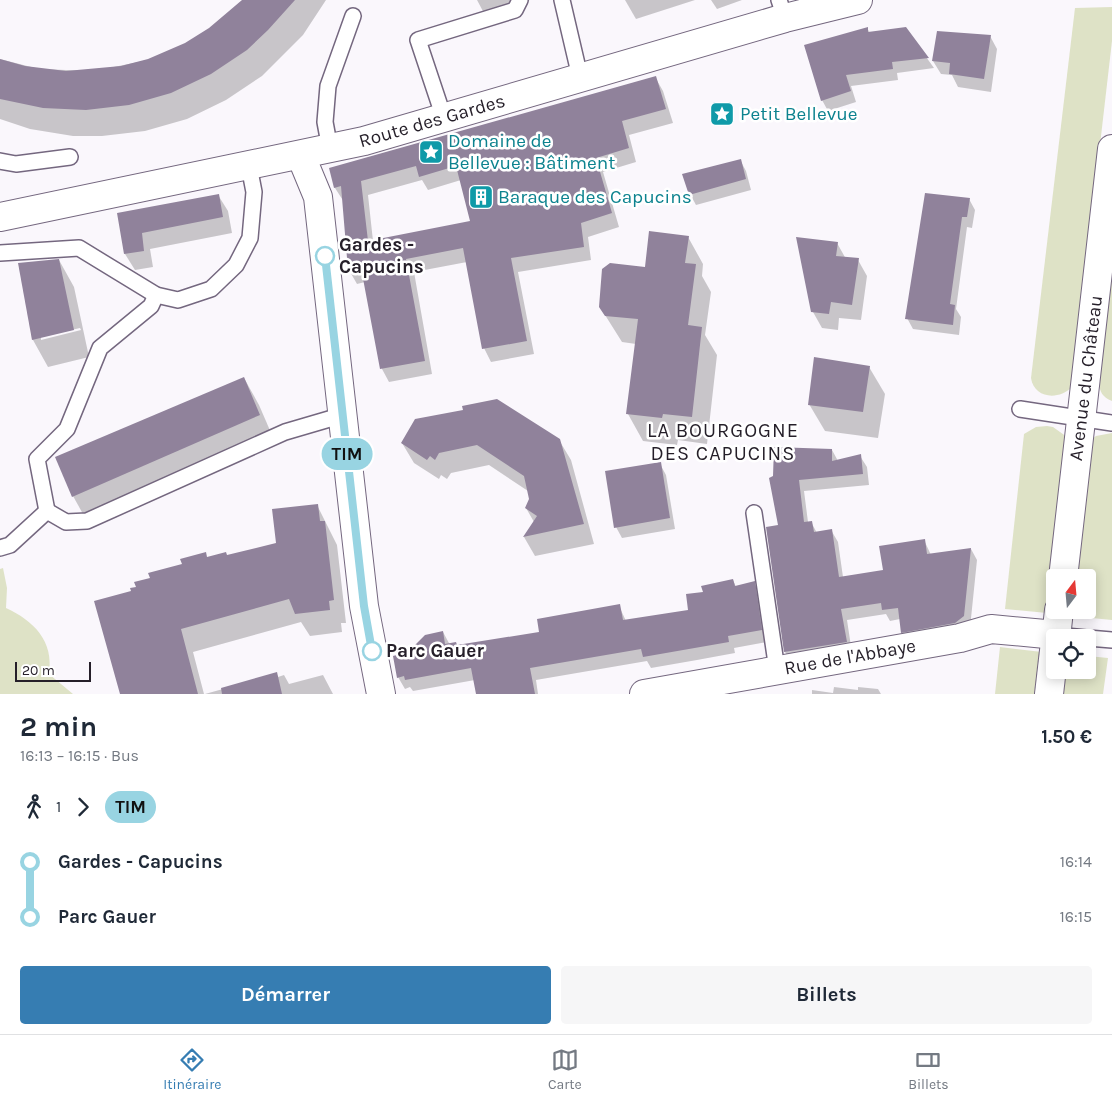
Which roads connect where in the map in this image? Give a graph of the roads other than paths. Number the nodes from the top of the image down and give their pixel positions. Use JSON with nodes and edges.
{"nodes":[{"id":1,"x":520,"y":0,"type":"edge"},
{"id":2,"x":562,"y":0,"type":"edge"},
{"id":3,"x":858,"y":0,"type":"edge"},
{"id":4,"x":782,"y":9,"type":"edge"},
{"id":5,"x":353,"y":16,"type":"dead end"},
{"id":6,"x":580,"y":77,"type":"junction"},
{"id":7,"x":444,"y":118,"type":"junction"},
{"id":8,"x":1112,"y":148,"type":"edge"},
{"id":9,"x":330,"y":149,"type":"junction"},
{"id":10,"x":301,"y":156,"type":"junction"},
{"id":11,"x":70,"y":157,"type":"dead end"},
{"id":12,"x":0,"y":161,"type":"edge"},
{"id":13,"x":250,"y":166,"type":"junction"},
{"id":14,"x":0,"y":217,"type":"edge"},
{"id":15,"x":0,"y":254,"type":"edge"},
{"id":16,"x":156,"y":296,"type":"junction"},
{"id":17,"x":1020,"y":410,"type":"dead end"},
{"id":18,"x":343,"y":415,"type":"junction"},
{"id":19,"x":1081,"y":418,"type":"junction"},
{"id":20,"x":1112,"y":423,"type":"edge"},
{"id":21,"x":47,"y":511,"type":"junction"},
{"id":22,"x":754,"y":513,"type":"dead end"},
{"id":23,"x":0,"y":548,"type":"edge"},
{"id":24,"x":1064,"y":569,"type":"edge"},
{"id":25,"x":1046,"y":631,"type":"edge"},
{"id":26,"x":1096,"y":639,"type":"edge"},
{"id":27,"x":1112,"y":640,"type":"edge"},
{"id":28,"x":777,"y":670,"type":"junction"},
{"id":29,"x":1051,"y":679,"type":"edge"},
{"id":30,"x":381,"y":694,"type":"edge"},
{"id":31,"x":644,"y":694,"type":"edge"},
{"id":32,"x":1049,"y":694,"type":"edge"}],
"edges":[{"from":1,"to":7,"type":"lane"},
{"from":2,"to":6,"type":"lane"},
{"from":3,"to":4,"type":"street","name":"Route des Gardes"},
{"from":4,"to":6,"type":"street","name":"Route des Gardes"},
{"from":5,"to":9,"type":"lane"},
{"from":6,"to":7,"type":"street","name":"Route des Gardes"},
{"from":7,"to":9,"type":"street","name":"Route des Gardes"},
{"from":8,"to":19,"type":"street","name":"Avenue du Château"},
{"from":9,"to":10,"type":"street","name":"Route des Gardes"},
{"from":10,"to":13,"type":"street","name":"Route des Gardes"},
{"from":10,"to":18,"type":"street"},
{"from":11,"to":12,"type":"lane"},
{"from":13,"to":14,"type":"street","name":"Route des Gardes"},
{"from":13,"to":16,"type":"lane"},
{"from":15,"to":16,"type":"lane"},
{"from":16,"to":21,"type":"lane"},
{"from":17,"to":19,"type":"lane"},
{"from":18,"to":21,"type":"lane"},
{"from":18,"to":30,"type":"street"},
{"from":19,"to":20,"type":"lane"},
{"from":19,"to":24,"type":"street","name":"Avenue du Château"},
{"from":21,"to":23,"type":"lane"},
{"from":22,"to":28,"type":"lane"},
{"from":25,"to":28,"type":"street","name":"Rue de l'Abbaye"},
{"from":26,"to":27,"type":"lane"},
{"from":28,"to":31,"type":"street","name":"Rue de l'Abbaye"},
{"from":29,"to":32,"type":"street"}]}
